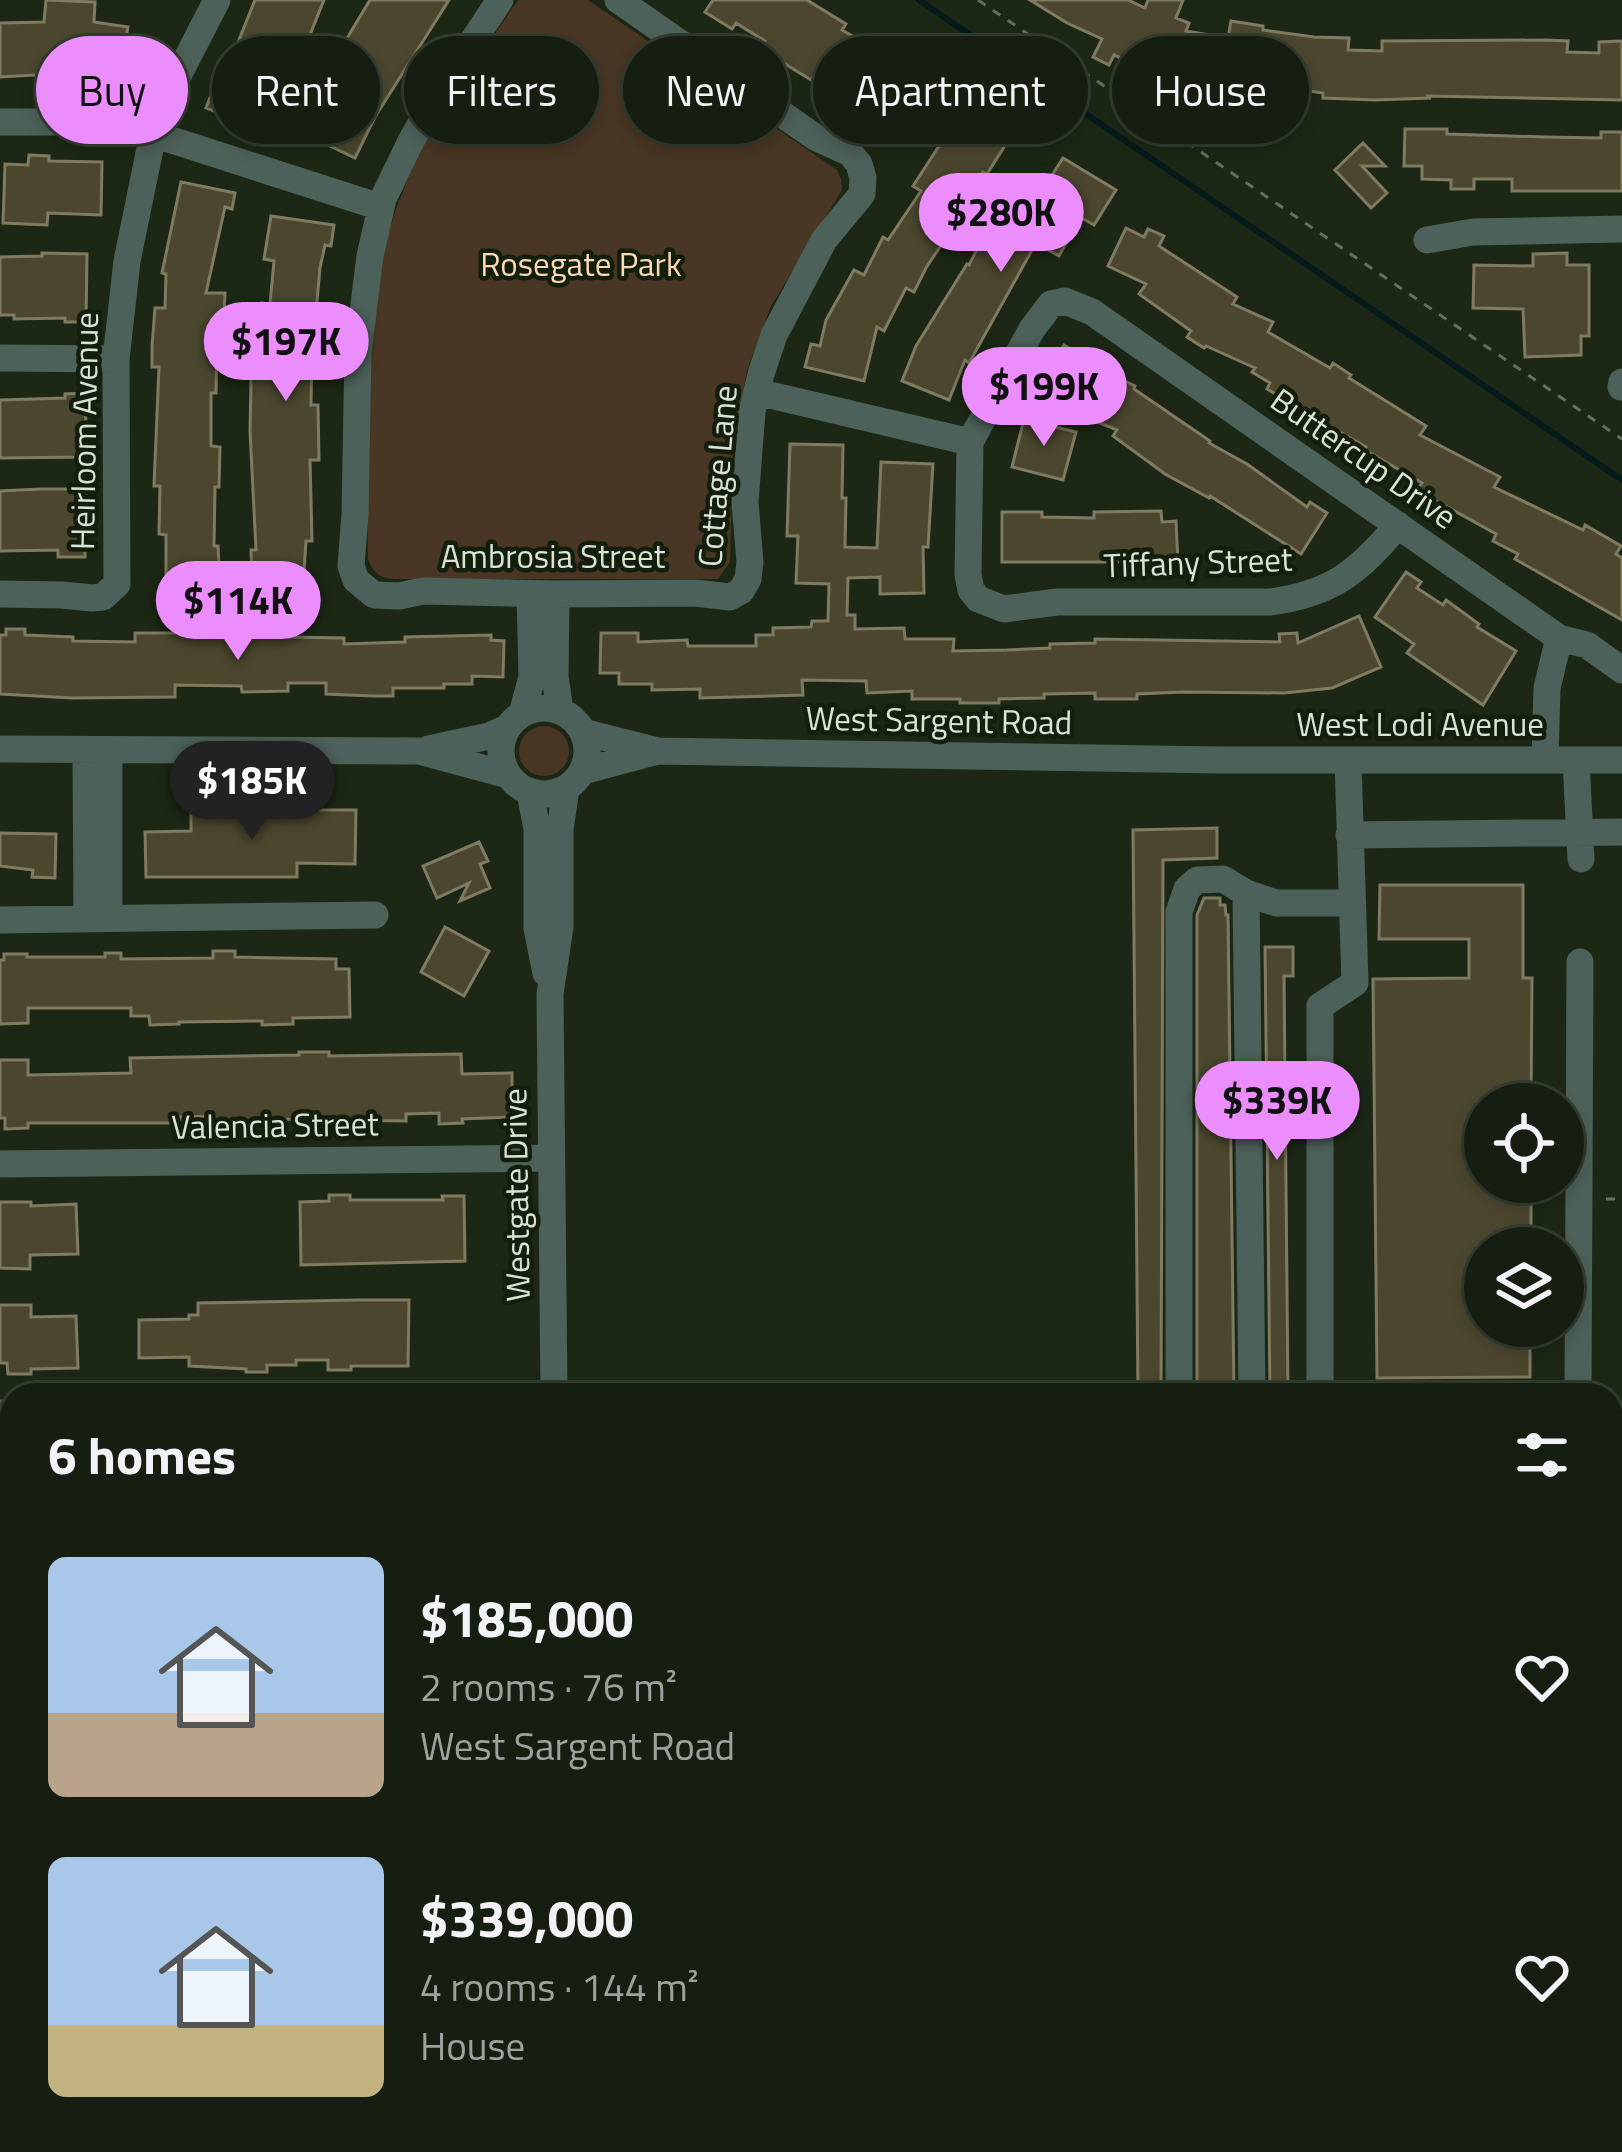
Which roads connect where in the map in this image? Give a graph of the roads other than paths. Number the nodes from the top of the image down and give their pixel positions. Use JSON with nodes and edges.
{"nodes":[{"id":1,"x":217,"y":0,"type":"edge"},
{"id":2,"x":500,"y":0,"type":"edge"},
{"id":3,"x":618,"y":0,"type":"edge"},
{"id":4,"x":188,"y":57,"type":"edge"},
{"id":5,"x":0,"y":122,"type":"edge"},
{"id":6,"x":36,"y":122,"type":"edge"},
{"id":7,"x":152,"y":144,"type":"edge"},
{"id":8,"x":185,"y":144,"type":"edge"},
{"id":9,"x":380,"y":207,"type":"junction"},
{"id":10,"x":1622,"y":229,"type":"edge"},
{"id":11,"x":1427,"y":240,"type":"dead end"},
{"id":12,"x":0,"y":358,"type":"edge"},
{"id":13,"x":116,"y":359,"type":"junction"},
{"id":14,"x":757,"y":392,"type":"junction"},
{"id":15,"x":970,"y":442,"type":"junction"},
{"id":16,"x":1398,"y":526,"type":"junction"},
{"id":17,"x":741,"y":591,"type":"joint"},
{"id":18,"x":0,"y":594,"type":"edge"},
{"id":19,"x":543,"y":594,"type":"junction"},
{"id":20,"x":1559,"y":638,"type":"junction"},
{"id":21,"x":1622,"y":670,"type":"edge"},
{"id":22,"x":560,"y":711,"type":"junction"},
{"id":23,"x":514,"y":721,"type":"junction"},
{"id":24,"x":583,"y":732,"type":"junction"},
{"id":25,"x":0,"y":749,"type":"edge"},
{"id":26,"x":98,"y":750,"type":"junction"},
{"id":27,"x":419,"y":751,"type":"junction"},
{"id":28,"x":658,"y":751,"type":"junction"},
{"id":29,"x":1219,"y":760,"type":"joint"},
{"id":30,"x":1545,"y":760,"type":"junction"},
{"id":31,"x":1576,"y":760,"type":"junction"},
{"id":32,"x":1622,"y":760,"type":"edge"},
{"id":33,"x":1348,"y":761,"type":"junction"},
{"id":34,"x":574,"y":780,"type":"junction"},
{"id":35,"x":519,"y":784,"type":"junction"},
{"id":36,"x":1622,"y":832,"type":"edge"},
{"id":37,"x":1349,"y":836,"type":"junction"},
{"id":38,"x":1581,"y":846,"type":"junction"},
{"id":39,"x":1246,"y":893,"type":"junction"},
{"id":40,"x":1352,"y":903,"type":"junction"},
{"id":41,"x":375,"y":915,"type":"dead end"},
{"id":42,"x":98,"y":919,"type":"junction"},
{"id":43,"x":0,"y":920,"type":"edge"},
{"id":44,"x":1580,"y":962,"type":"dead end"},
{"id":45,"x":550,"y":994,"type":"junction"},
{"id":46,"x":551,"y":1158,"type":"junction"},
{"id":47,"x":0,"y":1164,"type":"edge"},
{"id":48,"x":554,"y":1383,"type":"edge"},
{"id":49,"x":1179,"y":1383,"type":"edge"},
{"id":50,"x":1252,"y":1383,"type":"edge"},
{"id":51,"x":1320,"y":1383,"type":"edge"},
{"id":52,"x":1578,"y":1383,"type":"edge"}],
"edges":[{"from":1,"to":4,"type":"street","name":"Heirloom Avenue"},
{"from":2,"to":9,"type":"street"},
{"from":3,"to":14,"type":"street","name":"Cottage Lane"},
{"from":5,"to":6,"type":"street"},
{"from":7,"to":13,"type":"street","name":"Heirloom Avenue"},
{"from":8,"to":9,"type":"street"},
{"from":9,"to":19,"type":"street","name":"Ambrosia Street"},
{"from":10,"to":11,"type":"street"},
{"from":12,"to":13,"type":"street"},
{"from":13,"to":18,"type":"street","name":"Heirloom Avenue"},
{"from":14,"to":15,"type":"street"},
{"from":14,"to":17,"type":"street","name":"Cottage Lane"},
{"from":15,"to":16,"type":"street","name":"Buttercup Drive"},
{"from":15,"to":16,"type":"street","name":"Tiffany Street"},
{"from":16,"to":20,"type":"street","name":"Buttercup Drive"},
{"from":17,"to":19,"type":"street","name":"Ambrosia Street"},
{"from":19,"to":22,"type":"street"},
{"from":19,"to":23,"type":"street"},
{"from":20,"to":21,"type":"street","name":"Buttercup Drive"},
{"from":20,"to":30,"type":"street"},
{"from":22,"to":23,"type":"street"},
{"from":22,"to":24,"type":"street"},
{"from":23,"to":27,"type":"street"},
{"from":23,"to":35,"type":"street"},
{"from":24,"to":28,"type":"street","name":"West Sargent Road"},
{"from":24,"to":34,"type":"street"},
{"from":25,"to":26,"type":"street"},
{"from":26,"to":27,"type":"street"},
{"from":26,"to":42,"type":"street"},
{"from":27,"to":35,"type":"street"},
{"from":28,"to":29,"type":"street","name":"West Sargent Road"},
{"from":28,"to":34,"type":"street","name":"West Sargent Road"},
{"from":29,"to":33,"type":"street","name":"West Lodi Avenue"},
{"from":30,"to":31,"type":"street","name":"West Lodi Avenue"},
{"from":30,"to":33,"type":"street","name":"West Lodi Avenue"},
{"from":31,"to":32,"type":"street","name":"West Lodi Avenue"},
{"from":31,"to":38,"type":"street"},
{"from":33,"to":37,"type":"street"},
{"from":34,"to":35,"type":"street"},
{"from":34,"to":45,"type":"street","name":"Westgate Drive"},
{"from":35,"to":45,"type":"street","name":"Westgate Drive"},
{"from":36,"to":38,"type":"street"},
{"from":37,"to":38,"type":"street"},
{"from":37,"to":40,"type":"street"},
{"from":39,"to":40,"type":"street"},
{"from":39,"to":49,"type":"street"},
{"from":39,"to":50,"type":"street"},
{"from":40,"to":51,"type":"street"},
{"from":41,"to":42,"type":"street"},
{"from":42,"to":43,"type":"street"},
{"from":44,"to":52,"type":"street"},
{"from":45,"to":46,"type":"street","name":"Westgate Drive"},
{"from":46,"to":47,"type":"street","name":"Valencia Street"},
{"from":46,"to":48,"type":"street","name":"Westgate Drive"}]}
